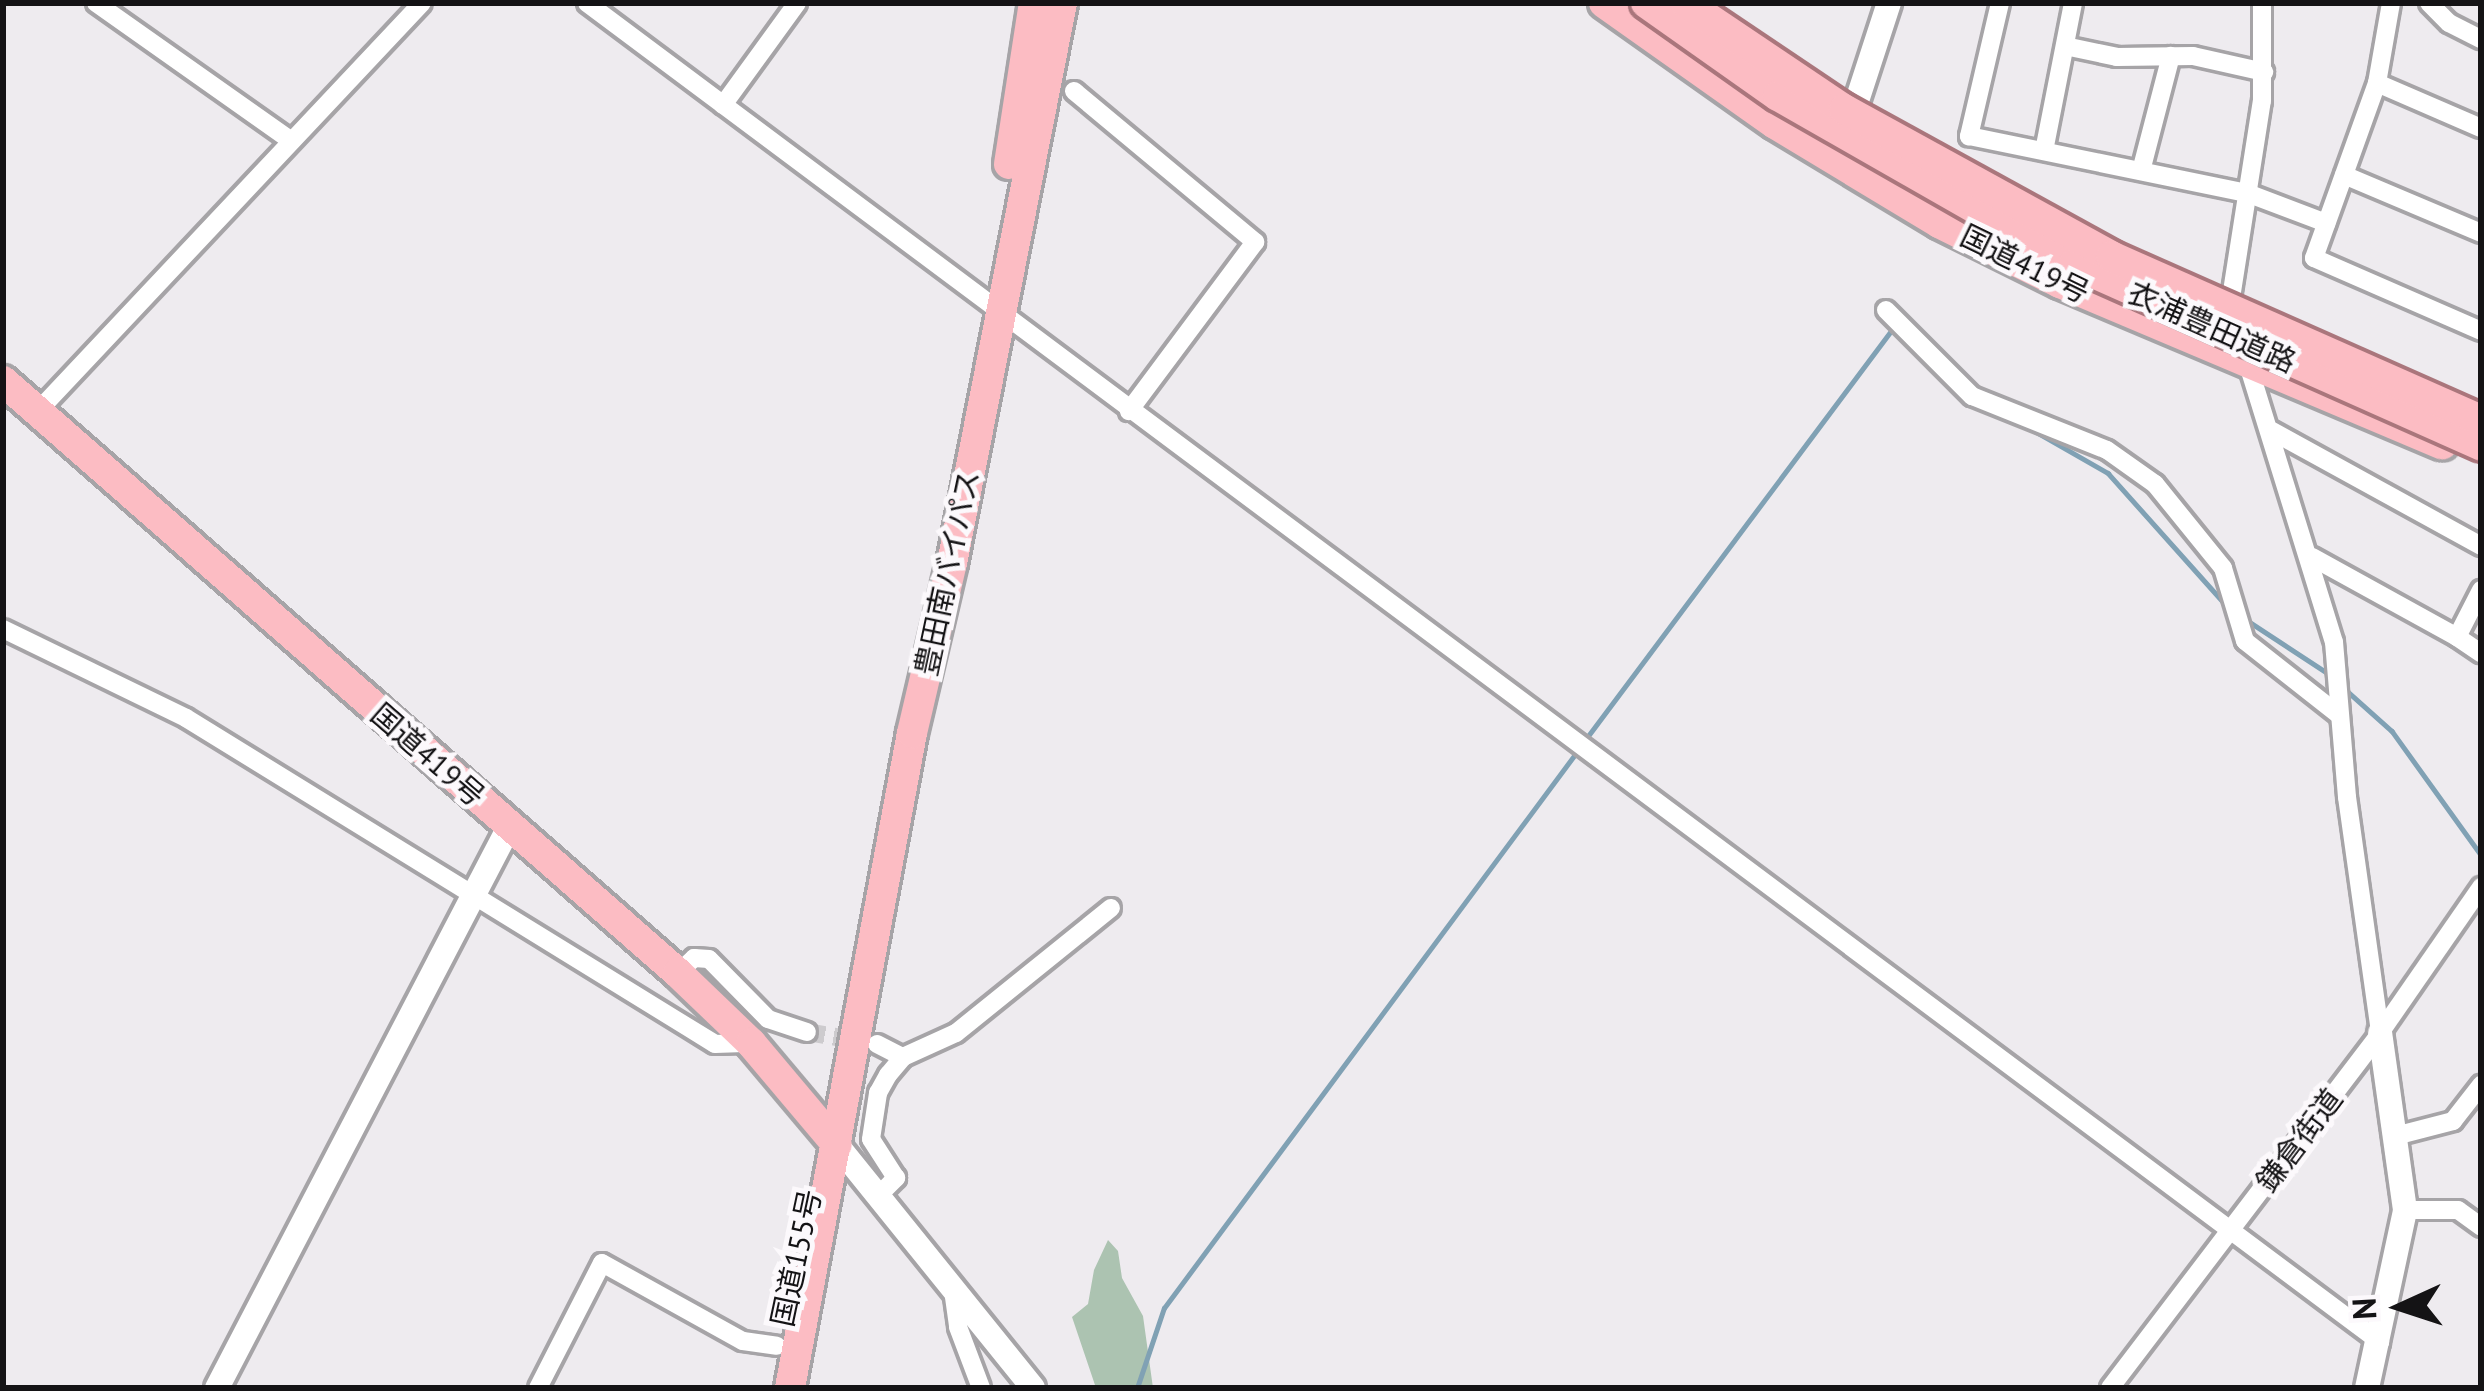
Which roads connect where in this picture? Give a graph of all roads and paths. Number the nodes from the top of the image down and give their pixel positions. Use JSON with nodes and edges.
{"nodes":[{"id":1,"x":96,"y":3,"type":"edge"},
{"id":2,"x":422,"y":3,"type":"edge"},
{"id":3,"x":587,"y":3,"type":"edge"},
{"id":4,"x":796,"y":3,"type":"edge"},
{"id":5,"x":1034,"y":3,"type":"edge"},
{"id":6,"x":1062,"y":3,"type":"edge"},
{"id":7,"x":1604,"y":3,"type":"edge"},
{"id":8,"x":1646,"y":3,"type":"edge"},
{"id":9,"x":1686,"y":3,"type":"edge"},
{"id":10,"x":1698,"y":3,"type":"edge"},
{"id":11,"x":1889,"y":3,"type":"edge"},
{"id":12,"x":2000,"y":3,"type":"edge"},
{"id":13,"x":2073,"y":3,"type":"edge"},
{"id":14,"x":2262,"y":3,"type":"edge"},
{"id":15,"x":2392,"y":3,"type":"edge"},
{"id":16,"x":2429,"y":3,"type":"edge"},
{"id":17,"x":2481,"y":39,"type":"edge"},
{"id":18,"x":1664,"y":46,"type":"junction"},
{"id":19,"x":2065,"y":46,"type":"junction"},
{"id":20,"x":2171,"y":56,"type":"junction"},
{"id":21,"x":2264,"y":72,"type":"junction"},
{"id":22,"x":2377,"y":82,"type":"junction"},
{"id":23,"x":1073,"y":91,"type":"dead end"},
{"id":24,"x":723,"y":105,"type":"junction"},
{"id":25,"x":1846,"y":121,"type":"junction"},
{"id":26,"x":2481,"y":128,"type":"edge"},
{"id":27,"x":289,"y":139,"type":"junction"},
{"id":28,"x":2044,"y":151,"type":"junction"},
{"id":29,"x":2141,"y":171,"type":"junction"},
{"id":30,"x":2344,"y":176,"type":"junction"},
{"id":31,"x":2247,"y":193,"type":"junction"},
{"id":32,"x":2326,"y":224,"type":"junction"},
{"id":33,"x":1951,"y":227,"type":"junction"},
{"id":34,"x":2481,"y":233,"type":"edge"},
{"id":35,"x":2231,"y":298,"type":"junction"},
{"id":36,"x":995,"y":310,"type":"junction"},
{"id":37,"x":1886,"y":310,"type":"dead end"},
{"id":38,"x":2481,"y":331,"type":"edge"},
{"id":39,"x":2248,"y":364,"type":"junction"},
{"id":40,"x":3,"y":381,"type":"edge"},
{"id":41,"x":2481,"y":406,"type":"edge"},
{"id":42,"x":38,"y":411,"type":"junction"},
{"id":43,"x":1130,"y":411,"type":"junction"},
{"id":44,"x":2481,"y":419,"type":"edge"},
{"id":45,"x":2272,"y":430,"type":"junction"},
{"id":46,"x":2481,"y":446,"type":"edge"},
{"id":47,"x":2481,"y":459,"type":"edge"},
{"id":48,"x":2481,"y":546,"type":"edge"},
{"id":49,"x":2312,"y":557,"type":"junction"},
{"id":50,"x":2481,"y":590,"type":"edge"},
{"id":51,"x":3,"y":629,"type":"edge"},
{"id":52,"x":2457,"y":637,"type":"junction"},
{"id":53,"x":2481,"y":653,"type":"edge"},
{"id":54,"x":2339,"y":715,"type":"junction"},
{"id":55,"x":509,"y":826,"type":"junction"},
{"id":56,"x":2481,"y":887,"type":"edge"},
{"id":57,"x":477,"y":894,"type":"junction"},
{"id":58,"x":1111,"y":908,"type":"dead end"},
{"id":59,"x":678,"y":974,"type":"junction"},
{"id":60,"x":807,"y":1032,"type":"tunnel mouth"},
{"id":61,"x":2380,"y":1033,"type":"junction"},
{"id":62,"x":752,"y":1043,"type":"junction"},
{"id":63,"x":877,"y":1044,"type":"tunnel mouth"},
{"id":64,"x":903,"y":1057,"type":"junction"},
{"id":65,"x":2481,"y":1085,"type":"edge"},
{"id":66,"x":830,"y":1136,"type":"junction"},
{"id":67,"x":2399,"y":1136,"type":"junction"},
{"id":68,"x":880,"y":1194,"type":"junction"},
{"id":69,"x":2405,"y":1210,"type":"junction"},
{"id":70,"x":2481,"y":1227,"type":"edge"},
{"id":71,"x":2230,"y":1232,"type":"junction"},
{"id":72,"x":953,"y":1285,"type":"junction"},
{"id":73,"x":2380,"y":1342,"type":"junction"},
{"id":74,"x":777,"y":1346,"type":"junction"},
{"id":75,"x":218,"y":1388,"type":"edge"},
{"id":76,"x":538,"y":1388,"type":"edge"},
{"id":77,"x":769,"y":1388,"type":"edge"},
{"id":78,"x":790,"y":1388,"type":"edge"},
{"id":79,"x":980,"y":1388,"type":"edge"},
{"id":80,"x":1033,"y":1388,"type":"edge"},
{"id":81,"x":2110,"y":1388,"type":"edge"},
{"id":82,"x":2367,"y":1388,"type":"edge"}],
"edges":[{"from":1,"to":27,"type":"street"},
{"from":2,"to":27,"type":"street"},
{"from":3,"to":24,"type":"street"},
{"from":4,"to":24,"type":"street"},
{"from":5,"to":36,"type":"highway","name":"豊田南バイパス"},
{"from":6,"to":36,"type":"highway","name":"豊田南バイパス"},
{"from":7,"to":18,"type":"highway","name":"国道419号"},
{"from":8,"to":46,"type":"highway","name":"衣浦豊田道路","bridge":true},
{"from":9,"to":44,"type":"highway","name":"衣浦豊田道路","bridge":true},
{"from":10,"to":25,"type":"highway","name":"国道419号"},
{"from":11,"to":25,"type":"street"},
{"from":12,"to":28,"type":"street"},
{"from":13,"to":19,"type":"street"},
{"from":14,"to":21,"type":"street"},
{"from":15,"to":22,"type":"street"},
{"from":16,"to":17,"type":"street"},
{"from":18,"to":25,"type":"highway"},
{"from":18,"to":33,"type":"highway","name":"国道419号"},
{"from":19,"to":20,"type":"street"},
{"from":19,"to":28,"type":"street"},
{"from":20,"to":21,"type":"street"},
{"from":20,"to":29,"type":"street"},
{"from":21,"to":31,"type":"street"},
{"from":22,"to":26,"type":"street"},
{"from":22,"to":30,"type":"street"},
{"from":23,"to":43,"type":"street"},
{"from":24,"to":36,"type":"street"},
{"from":25,"to":33,"type":"highway"},
{"from":25,"to":35,"type":"highway","name":"国道419号"},
{"from":27,"to":42,"type":"street"},
{"from":28,"to":29,"type":"street"},
{"from":29,"to":31,"type":"street"},
{"from":30,"to":32,"type":"street"},
{"from":30,"to":34,"type":"street"},
{"from":31,"to":32,"type":"street"},
{"from":31,"to":35,"type":"street"},
{"from":32,"to":38,"type":"street"},
{"from":33,"to":39,"type":"highway","name":"国道419号"},
{"from":35,"to":39,"type":"street"},
{"from":35,"to":41,"type":"highway","name":"国道419号"},
{"from":36,"to":43,"type":"street"},
{"from":36,"to":66,"type":"highway","name":"豊田南バイパス"},
{"from":37,"to":54,"type":"street"},
{"from":39,"to":45,"type":"street"},
{"from":39,"to":47,"type":"highway","name":"国道419号"},
{"from":40,"to":42,"type":"highway","name":"国道419号"},
{"from":42,"to":55,"type":"highway","name":"国道419号"},
{"from":43,"to":71,"type":"street"},
{"from":45,"to":48,"type":"street"},
{"from":45,"to":49,"type":"street"},
{"from":49,"to":52,"type":"street"},
{"from":49,"to":54,"type":"street"},
{"from":50,"to":52,"type":"street"},
{"from":51,"to":57,"type":"street"},
{"from":52,"to":53,"type":"street"},
{"from":54,"to":61,"type":"street"},
{"from":55,"to":57,"type":"street"},
{"from":55,"to":59,"type":"highway","name":"国道419号"},
{"from":56,"to":61,"type":"street","name":"鎌倉街道"},
{"from":57,"to":62,"type":"street"},
{"from":57,"to":75,"type":"street"},
{"from":58,"to":64,"type":"street"},
{"from":59,"to":60,"type":"street"},
{"from":59,"to":62,"type":"highway","name":"国道419号"},
{"from":61,"to":67,"type":"street"},
{"from":61,"to":71,"type":"street","name":"鎌倉街道"},
{"from":62,"to":66,"type":"highway","name":"国道419号"},
{"from":63,"to":64,"type":"street"},
{"from":64,"to":68,"type":"street"},
{"from":65,"to":67,"type":"street"},
{"from":66,"to":68,"type":"street"},
{"from":66,"to":74,"type":"highway","name":"国道155号"},
{"from":66,"to":78,"type":"highway","name":"国道155号"},
{"from":67,"to":69,"type":"street"},
{"from":68,"to":72,"type":"street"},
{"from":69,"to":70,"type":"street"},
{"from":69,"to":73,"type":"street"},
{"from":71,"to":73,"type":"street"},
{"from":71,"to":81,"type":"street","name":"鎌倉街道"},
{"from":72,"to":79,"type":"street"},
{"from":72,"to":80,"type":"street"},
{"from":73,"to":82,"type":"street"},
{"from":74,"to":76,"type":"street"},
{"from":74,"to":77,"type":"highway","name":"国道155号"}]}
